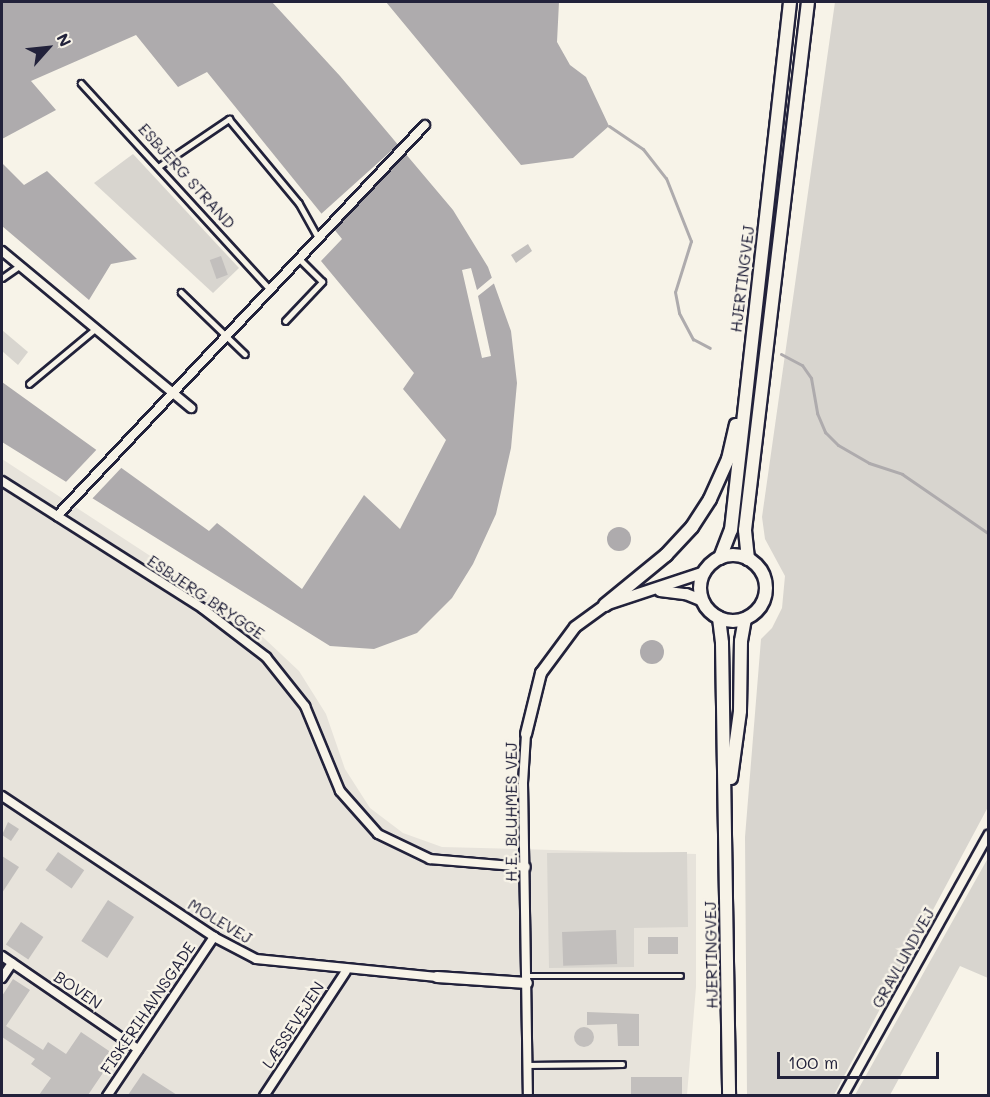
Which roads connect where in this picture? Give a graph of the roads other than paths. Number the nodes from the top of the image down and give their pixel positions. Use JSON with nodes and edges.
{"nodes":[{"id":1,"x":790,"y":2,"type":"edge"},
{"id":2,"x":808,"y":2,"type":"edge"},
{"id":3,"x":81,"y":83,"type":"dead end"},
{"id":4,"x":425,"y":125,"type":"dead end"},
{"id":5,"x":158,"y":167,"type":"junction"},
{"id":6,"x":322,"y":235,"type":"junction"},
{"id":7,"x":2,"y":251,"type":"edge"},
{"id":8,"x":299,"y":259,"type":"junction"},
{"id":9,"x":20,"y":266,"type":"junction"},
{"id":10,"x":2,"y":278,"type":"edge"},
{"id":11,"x":270,"y":290,"type":"junction"},
{"id":12,"x":181,"y":292,"type":"dead end"},
{"id":13,"x":285,"y":321,"type":"dead end"},
{"id":14,"x":753,"y":323,"type":"junction"},
{"id":15,"x":95,"y":329,"type":"junction"},
{"id":16,"x":226,"y":336,"type":"junction"},
{"id":17,"x":245,"y":354,"type":"dead end"},
{"id":18,"x":29,"y":384,"type":"dead end"},
{"id":19,"x":173,"y":393,"type":"junction"},
{"id":20,"x":191,"y":408,"type":"dead end"},
{"id":21,"x":2,"y":481,"type":"edge"},
{"id":22,"x":57,"y":516,"type":"junction"},
{"id":23,"x":720,"y":558,"type":"junction"},
{"id":24,"x":748,"y":559,"type":"junction"},
{"id":25,"x":705,"y":572,"type":"junction"},
{"id":26,"x":651,"y":591,"type":"junction"},
{"id":27,"x":703,"y":601,"type":"junction"},
{"id":28,"x":605,"y":605,"type":"junction"},
{"id":29,"x":718,"y":618,"type":"junction"},
{"id":30,"x":745,"y":619,"type":"junction"},
{"id":31,"x":526,"y":734,"type":"joint"},
{"id":32,"x":2,"y":796,"type":"edge"},
{"id":33,"x":726,"y":815,"type":"junction"},
{"id":34,"x":988,"y":835,"type":"edge"},
{"id":35,"x":526,"y":867,"type":"junction"},
{"id":36,"x":214,"y":937,"type":"junction"},
{"id":37,"x":2,"y":956,"type":"edge"},
{"id":38,"x":12,"y":963,"type":"junction"},
{"id":39,"x":346,"y":971,"type":"junction"},
{"id":40,"x":681,"y":976,"type":"dead end"},
{"id":41,"x":437,"y":977,"type":"joint"},
{"id":42,"x":2,"y":978,"type":"edge"},
{"id":43,"x":527,"y":980,"type":"junction"},
{"id":44,"x":138,"y":1049,"type":"junction"},
{"id":45,"x":622,"y":1064,"type":"dead end"},
{"id":46,"x":528,"y":1065,"type":"junction"},
{"id":47,"x":107,"y":1095,"type":"edge"},
{"id":48,"x":264,"y":1095,"type":"edge"},
{"id":49,"x":528,"y":1095,"type":"edge"},
{"id":50,"x":729,"y":1095,"type":"edge"},
{"id":51,"x":843,"y":1095,"type":"edge"}],
"edges":[{"from":1,"to":14,"type":"main road","name":"HJERTINGVEJ"},
{"from":2,"to":24,"type":"main road","name":"HJERTINGVEJ"},
{"from":3,"to":5,"type":"lane","name":"ESBJERG STRAND"},
{"from":4,"to":6,"type":"street"},
{"from":5,"to":6,"type":"lane"},
{"from":5,"to":11,"type":"lane","name":"ESBJERG STRAND"},
{"from":6,"to":8,"type":"street"},
{"from":7,"to":9,"type":"street"},
{"from":8,"to":11,"type":"street"},
{"from":8,"to":13,"type":"lane"},
{"from":9,"to":10,"type":"lane"},
{"from":9,"to":15,"type":"street"},
{"from":11,"to":16,"type":"street"},
{"from":12,"to":16,"type":"lane"},
{"from":14,"to":23,"type":"main road","name":"HJERTINGVEJ"},
{"from":14,"to":28,"type":"main road"},
{"from":15,"to":18,"type":"lane"},
{"from":15,"to":19,"type":"street"},
{"from":16,"to":17,"type":"lane"},
{"from":16,"to":19,"type":"street"},
{"from":19,"to":20,"type":"street"},
{"from":19,"to":22,"type":"street"},
{"from":21,"to":22,"type":"street","name":"ESBJERG BRYGGE"},
{"from":22,"to":35,"type":"street","name":"ESBJERG BRYGGE"},
{"from":23,"to":24,"type":"main road"},
{"from":23,"to":25,"type":"main road"},
{"from":24,"to":30,"type":"main road"},
{"from":25,"to":26,"type":"street","name":"H.E. BLUHMES VEJ"},
{"from":25,"to":27,"type":"main road"},
{"from":26,"to":27,"type":"street","name":"H.E. BLUHMES VEJ"},
{"from":26,"to":28,"type":"street","name":"H.E. BLUHMES VEJ"},
{"from":27,"to":29,"type":"main road"},
{"from":28,"to":31,"type":"street","name":"H.E. BLUHMES VEJ"},
{"from":29,"to":30,"type":"main road"},
{"from":29,"to":33,"type":"main road","name":"HJERTINGVEJ"},
{"from":30,"to":33,"type":"main road","name":"HJERTINGVEJ"},
{"from":31,"to":35,"type":"street","name":"H.E. BLUHMES VEJ"},
{"from":32,"to":36,"type":"street","name":"MOLEVEJ"},
{"from":33,"to":50,"type":"main road","name":"HJERTINGVEJ"},
{"from":34,"to":51,"type":"street","name":"GRAVLUNDVEJ"},
{"from":35,"to":43,"type":"street","name":"H.E. BLUHMES VEJ"},
{"from":36,"to":39,"type":"street","name":"MOLEVEJ"},
{"from":36,"to":44,"type":"street","name":"FISKERIHAVNSGADE"},
{"from":37,"to":38,"type":"street","name":"BOVEN"},
{"from":38,"to":42,"type":"street"},
{"from":38,"to":44,"type":"street","name":"BOVEN"},
{"from":39,"to":41,"type":"street","name":"MOLEVEJ"},
{"from":39,"to":48,"type":"street","name":"LÆSSEVEJEN"},
{"from":40,"to":43,"type":"lane"},
{"from":41,"to":43,"type":"street","name":"MOLEVEJ"},
{"from":43,"to":46,"type":"street","name":"H.E. BLUHMES VEJ"},
{"from":44,"to":47,"type":"street","name":"FISKERIHAVNSGADE"},
{"from":45,"to":46,"type":"lane"},
{"from":46,"to":49,"type":"street","name":"H.E. BLUHMES VEJ"}]}
